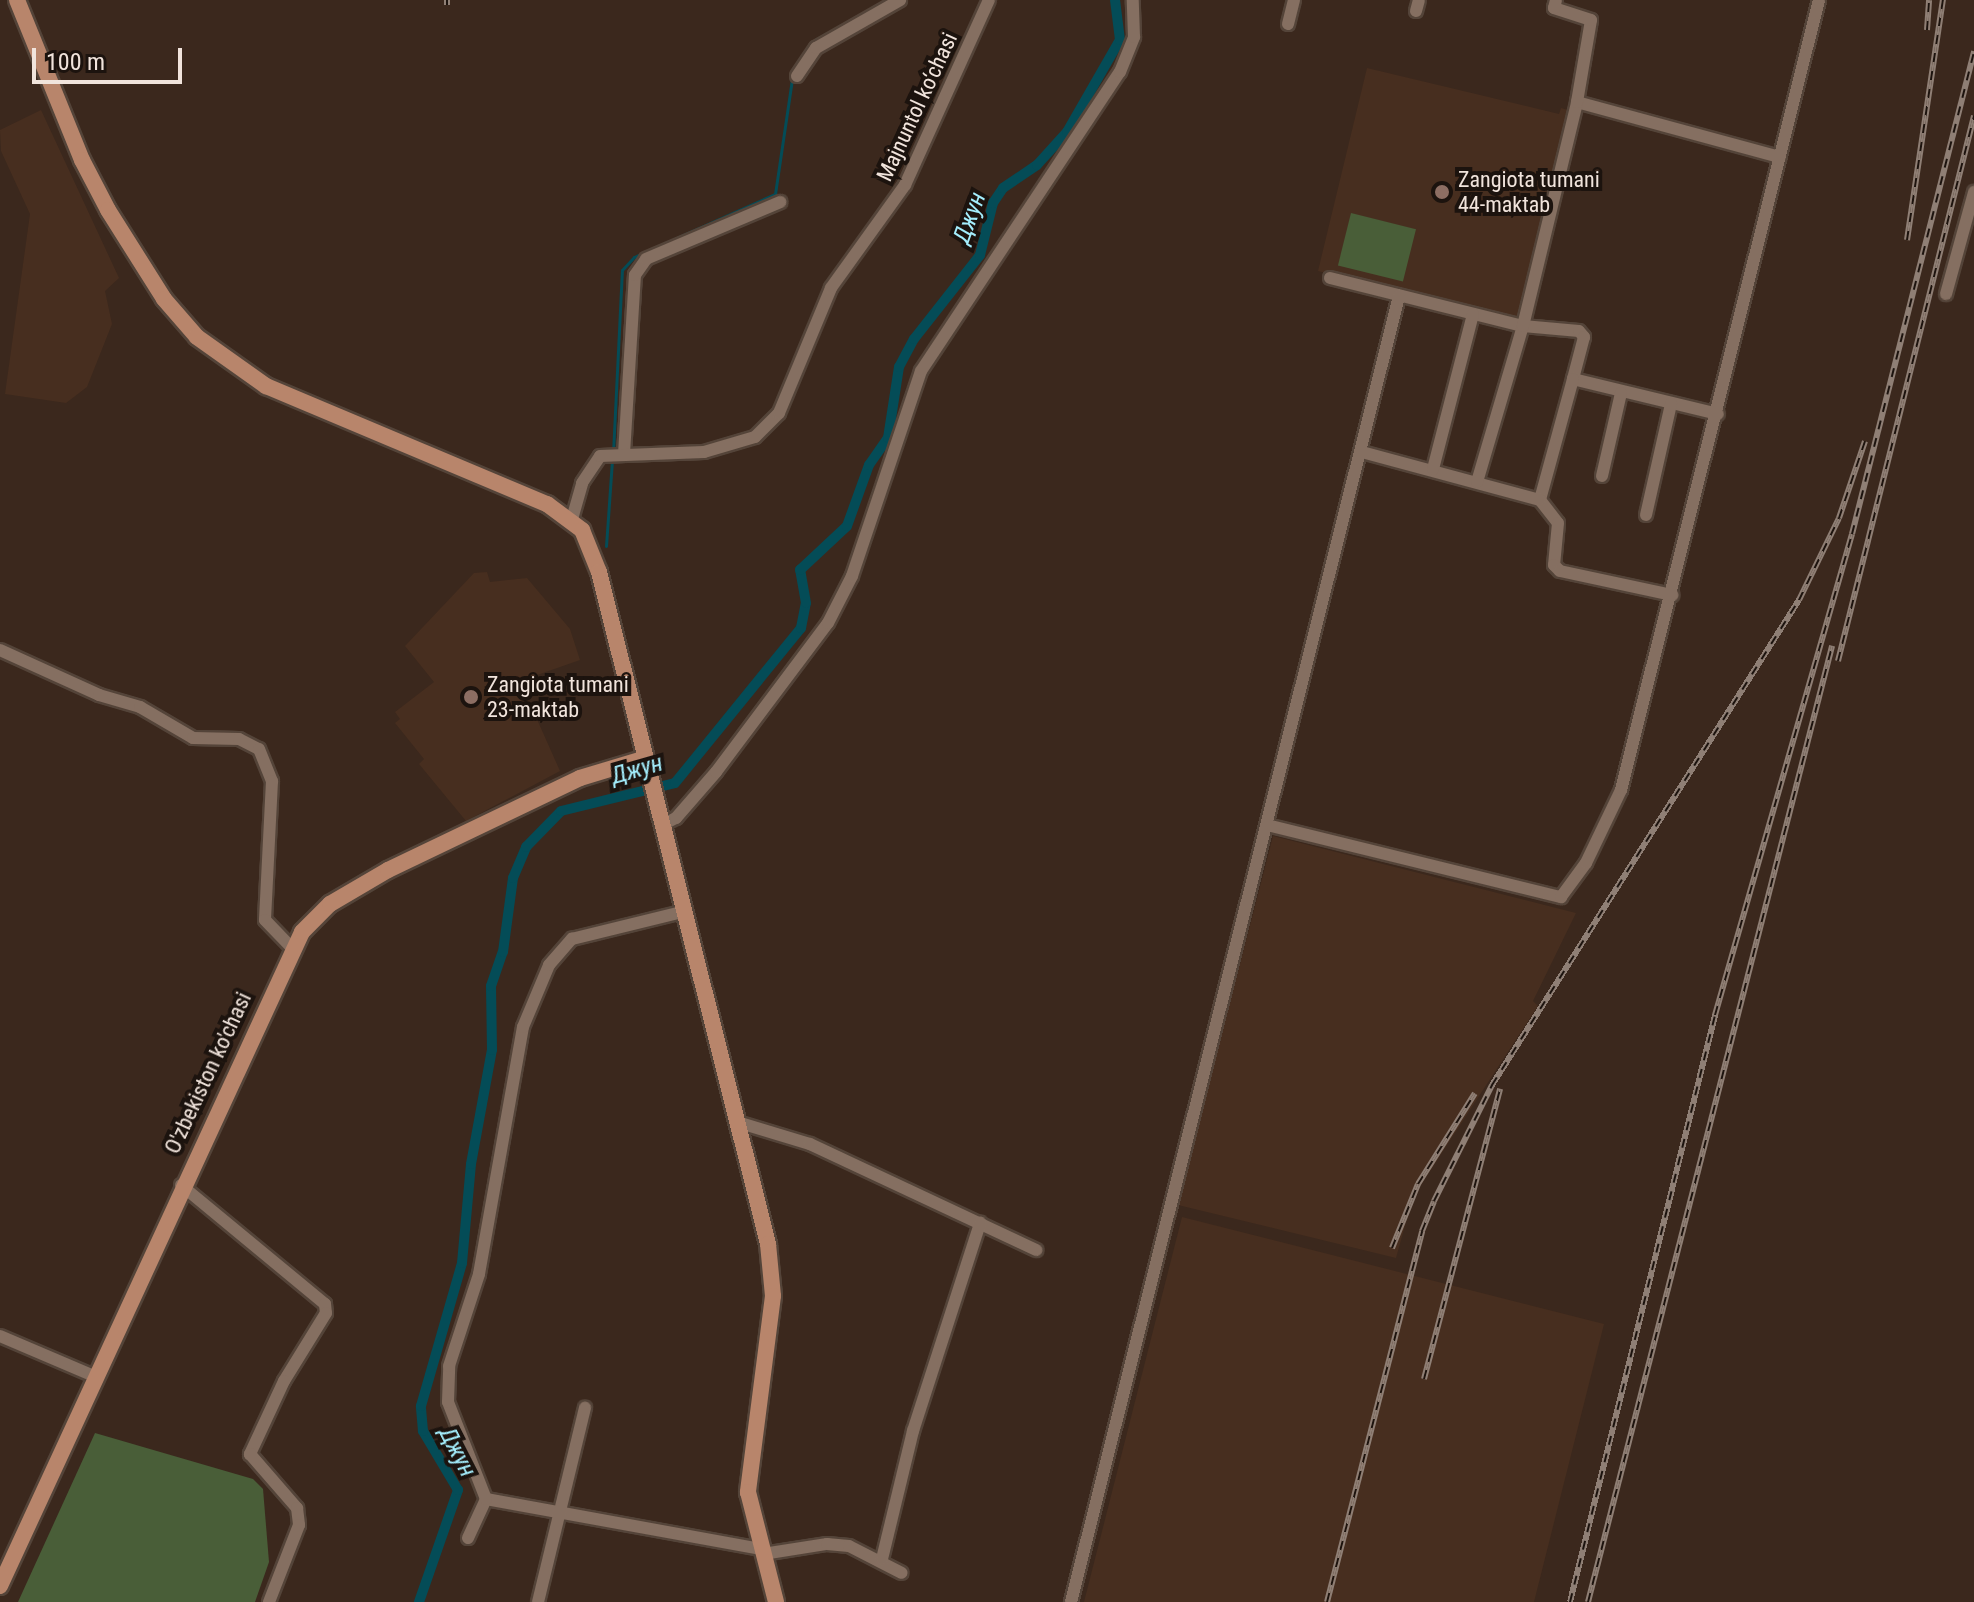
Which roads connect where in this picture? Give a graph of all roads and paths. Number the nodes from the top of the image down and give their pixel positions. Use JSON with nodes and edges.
{"nodes":[{"id":1,"x":17,"y":0,"type":"edge"},
{"id":2,"x":900,"y":0,"type":"edge"},
{"id":3,"x":989,"y":0,"type":"edge"},
{"id":4,"x":1133,"y":0,"type":"edge"},
{"id":5,"x":1294,"y":0,"type":"edge"},
{"id":6,"x":1556,"y":0,"type":"edge"},
{"id":7,"x":1819,"y":0,"type":"edge"},
{"id":8,"x":1288,"y":24,"type":"dead end"},
{"id":9,"x":797,"y":76,"type":"dead end"},
{"id":10,"x":1577,"y":102,"type":"junction"},
{"id":11,"x":1780,"y":157,"type":"junction"},
{"id":12,"x":1974,"y":192,"type":"edge"},
{"id":13,"x":780,"y":202,"type":"dead end"},
{"id":14,"x":1330,"y":278,"type":"dead end"},
{"id":15,"x":1946,"y":294,"type":"dead end"},
{"id":16,"x":1399,"y":296,"type":"junction"},
{"id":17,"x":1473,"y":314,"type":"junction"},
{"id":18,"x":1523,"y":326,"type":"junction"},
{"id":19,"x":1573,"y":379,"type":"junction"},
{"id":20,"x":1621,"y":393,"type":"junction"},
{"id":21,"x":1671,"y":404,"type":"junction"},
{"id":22,"x":1718,"y":414,"type":"junction"},
{"id":23,"x":1362,"y":452,"type":"junction"},
{"id":24,"x":617,"y":454,"type":"junction"},
{"id":25,"x":1433,"y":469,"type":"junction"},
{"id":26,"x":1602,"y":476,"type":"dead end"},
{"id":27,"x":1477,"y":482,"type":"junction"},
{"id":28,"x":1540,"y":500,"type":"junction"},
{"id":29,"x":1646,"y":515,"type":"dead end"},
{"id":30,"x":572,"y":519,"type":"junction"},
{"id":31,"x":1672,"y":595,"type":"junction"},
{"id":32,"x":0,"y":650,"type":"edge"},
{"id":33,"x":643,"y":759,"type":"junction"},
{"id":34,"x":662,"y":825,"type":"junction"},
{"id":35,"x":1267,"y":825,"type":"junction"},
{"id":36,"x":682,"y":912,"type":"junction"},
{"id":37,"x":292,"y":948,"type":"junction"},
{"id":38,"x":737,"y":1122,"type":"junction"},
{"id":39,"x":181,"y":1185,"type":"junction"},
{"id":40,"x":980,"y":1223,"type":"junction"},
{"id":41,"x":1036,"y":1250,"type":"dead end"},
{"id":42,"x":0,"y":1336,"type":"edge"},
{"id":43,"x":96,"y":1377,"type":"junction"},
{"id":44,"x":585,"y":1408,"type":"dead end"},
{"id":45,"x":486,"y":1499,"type":"junction"},
{"id":46,"x":559,"y":1514,"type":"junction"},
{"id":47,"x":468,"y":1538,"type":"dead end"},
{"id":48,"x":762,"y":1551,"type":"junction"},
{"id":49,"x":882,"y":1559,"type":"junction"},
{"id":50,"x":902,"y":1573,"type":"dead end"},
{"id":51,"x":0,"y":1586,"type":"edge"},
{"id":52,"x":269,"y":1602,"type":"edge"},
{"id":53,"x":538,"y":1602,"type":"edge"},
{"id":54,"x":776,"y":1602,"type":"edge"},
{"id":55,"x":1071,"y":1602,"type":"edge"}],
"edges":[{"from":1,"to":30,"type":"main road"},
{"from":2,"to":9,"type":"street"},
{"from":3,"to":24,"type":"street","name":"Majnuntol ko‘chasi"},
{"from":4,"to":34,"type":"street"},
{"from":5,"to":8,"type":"street"},
{"from":6,"to":10,"type":"street"},
{"from":7,"to":11,"type":"street"},
{"from":10,"to":11,"type":"street"},
{"from":10,"to":18,"type":"street"},
{"from":11,"to":22,"type":"street"},
{"from":12,"to":15,"type":"street"},
{"from":13,"to":24,"type":"street"},
{"from":14,"to":16,"type":"street"},
{"from":16,"to":17,"type":"street"},
{"from":16,"to":23,"type":"street"},
{"from":17,"to":18,"type":"street"},
{"from":17,"to":25,"type":"street"},
{"from":18,"to":19,"type":"street"},
{"from":18,"to":27,"type":"street"},
{"from":19,"to":20,"type":"street"},
{"from":19,"to":28,"type":"street"},
{"from":20,"to":21,"type":"street"},
{"from":20,"to":26,"type":"street"},
{"from":21,"to":22,"type":"street"},
{"from":21,"to":29,"type":"street"},
{"from":22,"to":31,"type":"street"},
{"from":23,"to":25,"type":"street"},
{"from":23,"to":35,"type":"street"},
{"from":24,"to":30,"type":"street"},
{"from":25,"to":27,"type":"street"},
{"from":27,"to":28,"type":"street"},
{"from":28,"to":31,"type":"street"},
{"from":30,"to":33,"type":"main road"},
{"from":31,"to":35,"type":"street"},
{"from":32,"to":37,"type":"street"},
{"from":33,"to":34,"type":"main road"},
{"from":33,"to":37,"type":"main road","name":"O'zbekiston ko'chasi"},
{"from":34,"to":36,"type":"main road"},
{"from":35,"to":55,"type":"street"},
{"from":36,"to":38,"type":"main road"},
{"from":36,"to":45,"type":"street"},
{"from":37,"to":39,"type":"main road","name":"O'zbekiston ko'chasi"},
{"from":38,"to":40,"type":"street"},
{"from":38,"to":48,"type":"main road"},
{"from":39,"to":43,"type":"main road","name":"O'zbekiston ko'chasi"},
{"from":39,"to":52,"type":"street"},
{"from":40,"to":41,"type":"street"},
{"from":40,"to":49,"type":"street"},
{"from":42,"to":43,"type":"street"},
{"from":43,"to":51,"type":"main road","name":"O'zbekiston ko'chasi"},
{"from":44,"to":46,"type":"street"},
{"from":45,"to":46,"type":"street"},
{"from":45,"to":47,"type":"street"},
{"from":46,"to":48,"type":"street"},
{"from":46,"to":53,"type":"street"},
{"from":48,"to":49,"type":"street"},
{"from":48,"to":54,"type":"main road"},
{"from":49,"to":50,"type":"street"}]}
